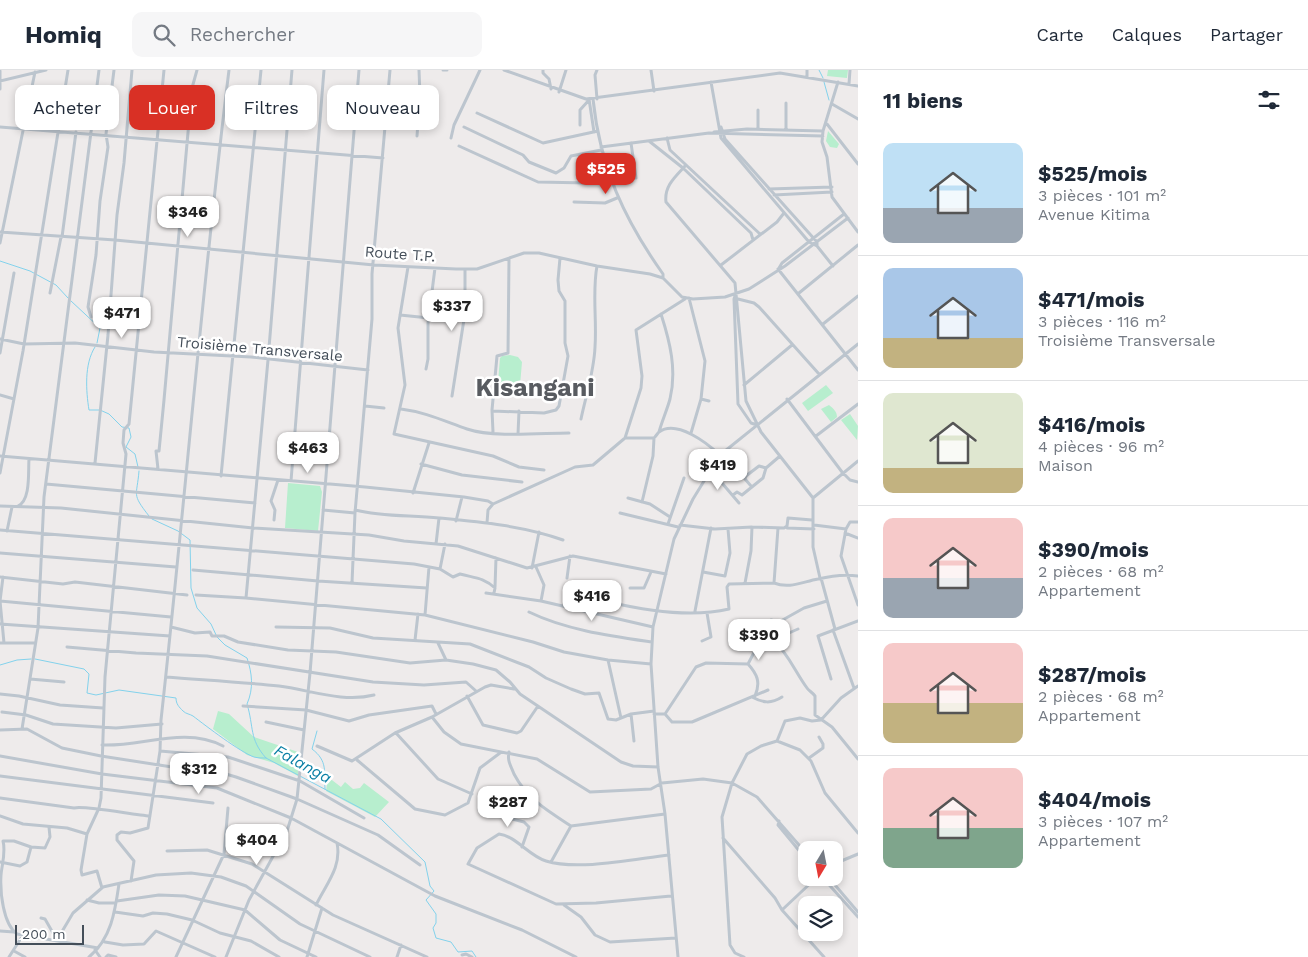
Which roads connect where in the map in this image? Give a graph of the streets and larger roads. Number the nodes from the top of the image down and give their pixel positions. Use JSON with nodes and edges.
{"nodes":[{"id":1,"x":46,"y":70,"type":"edge"},
{"id":2,"x":68,"y":70,"type":"edge"},
{"id":3,"x":99,"y":70,"type":"edge"},
{"id":4,"x":114,"y":70,"type":"edge"},
{"id":5,"x":132,"y":70,"type":"edge"},
{"id":6,"x":164,"y":70,"type":"edge"},
{"id":7,"x":197,"y":70,"type":"edge"},
{"id":8,"x":229,"y":70,"type":"edge"},
{"id":9,"x":261,"y":70,"type":"edge"},
{"id":10,"x":292,"y":70,"type":"edge"},
{"id":11,"x":324,"y":70,"type":"edge"},
{"id":12,"x":359,"y":70,"type":"edge"},
{"id":13,"x":390,"y":70,"type":"edge"},
{"id":14,"x":419,"y":70,"type":"edge"},
{"id":15,"x":442,"y":70,"type":"edge"},
{"id":16,"x":447,"y":70,"type":"edge"},
{"id":17,"x":480,"y":70,"type":"edge"},
{"id":18,"x":504,"y":70,"type":"edge"},
{"id":19,"x":543,"y":70,"type":"edge"},
{"id":20,"x":566,"y":70,"type":"edge"},
{"id":21,"x":597,"y":70,"type":"edge"},
{"id":22,"x":651,"y":70,"type":"edge"},
{"id":23,"x":807,"y":70,"type":"edge"},
{"id":24,"x":850,"y":70,"type":"edge"},
{"id":25,"x":522,"y":71,"type":"edge"},
{"id":26,"x":0,"y":72,"type":"edge"},
{"id":27,"x":35,"y":72,"type":"junction"},
{"id":28,"x":775,"y":72,"type":"edge"},
{"id":29,"x":518,"y":76,"type":"junction"},
{"id":30,"x":807,"y":77,"type":"junction"},
{"id":31,"x":0,"y":81,"type":"edge"},
{"id":32,"x":710,"y":82,"type":"junction"},
{"id":33,"x":838,"y":82,"type":"junction"},
{"id":34,"x":849,"y":84,"type":"junction"},
{"id":35,"x":32,"y":85,"type":"edge"},
{"id":36,"x":66,"y":85,"type":"edge"},
{"id":37,"x":858,"y":86,"type":"edge"},
{"id":38,"x":0,"y":89,"type":"edge"},
{"id":39,"x":551,"y":89,"type":"junction"},
{"id":40,"x":654,"y":91,"type":"junction"},
{"id":41,"x":559,"y":92,"type":"junction"},
{"id":42,"x":593,"y":99,"type":"junction"},
{"id":43,"x":786,"y":103,"type":"dead end"},
{"id":44,"x":832,"y":104,"type":"junction"},
{"id":45,"x":758,"y":110,"type":"dead end"},
{"id":46,"x":477,"y":113,"type":"dead end"},
{"id":47,"x":858,"y":119,"type":"edge"},
{"id":48,"x":826,"y":123,"type":"junction"},
{"id":49,"x":580,"y":125,"type":"dead end"},
{"id":50,"x":0,"y":127,"type":"edge"},
{"id":51,"x":464,"y":127,"type":"dead end"},
{"id":52,"x":15,"y":128,"type":"edge"},
{"id":53,"x":758,"y":129,"type":"junction"},
{"id":54,"x":24,"y":130,"type":"edge"},
{"id":55,"x":58,"y":130,"type":"joint"},
{"id":56,"x":786,"y":130,"type":"junction"},
{"id":57,"x":596,"y":131,"type":"junction"},
{"id":58,"x":823,"y":131,"type":"junction"},
{"id":59,"x":76,"y":132,"type":"junction"},
{"id":60,"x":722,"y":132,"type":"junction"},
{"id":61,"x":91,"y":133,"type":"junction"},
{"id":62,"x":107,"y":136,"type":"junction"},
{"id":63,"x":125,"y":136,"type":"junction"},
{"id":64,"x":417,"y":136,"type":"dead end"},
{"id":65,"x":823,"y":136,"type":"junction"},
{"id":66,"x":451,"y":138,"type":"dead end"},
{"id":67,"x":667,"y":138,"type":"junction"},
{"id":68,"x":158,"y":139,"type":"junction"},
{"id":69,"x":648,"y":141,"type":"junction"},
{"id":70,"x":187,"y":143,"type":"junction"},
{"id":71,"x":631,"y":143,"type":"junction"},
{"id":72,"x":218,"y":145,"type":"junction"},
{"id":73,"x":460,"y":146,"type":"dead end"},
{"id":74,"x":252,"y":147,"type":"junction"},
{"id":75,"x":601,"y":148,"type":"junction"},
{"id":76,"x":285,"y":150,"type":"junction"},
{"id":77,"x":318,"y":153,"type":"junction"},
{"id":78,"x":352,"y":156,"type":"junction"},
{"id":79,"x":383,"y":158,"type":"junction"},
{"id":80,"x":858,"y":164,"type":"edge"},
{"id":81,"x":684,"y":166,"type":"junction"},
{"id":82,"x":610,"y":176,"type":"junction"},
{"id":83,"x":636,"y":178,"type":"dead end"},
{"id":84,"x":832,"y":188,"type":"junction"},
{"id":85,"x":764,"y":190,"type":"junction"},
{"id":86,"x":769,"y":190,"type":"junction"},
{"id":87,"x":832,"y":192,"type":"junction"},
{"id":88,"x":768,"y":195,"type":"junction"},
{"id":89,"x":773,"y":195,"type":"junction"},
{"id":90,"x":617,"y":198,"type":"junction"},
{"id":91,"x":574,"y":202,"type":"dead end"},
{"id":92,"x":784,"y":213,"type":"junction"},
{"id":93,"x":844,"y":214,"type":"junction"},
{"id":94,"x":740,"y":215,"type":"junction"},
{"id":95,"x":735,"y":218,"type":"junction"},
{"id":96,"x":848,"y":218,"type":"junction"},
{"id":97,"x":1,"y":232,"type":"edge"},
{"id":98,"x":858,"y":232,"type":"edge"},
{"id":99,"x":760,"y":234,"type":"junction"},
{"id":100,"x":41,"y":236,"type":"junction"},
{"id":101,"x":62,"y":237,"type":"junction"},
{"id":102,"x":814,"y":238,"type":"junction"},
{"id":103,"x":78,"y":239,"type":"junction"},
{"id":104,"x":97,"y":240,"type":"junction"},
{"id":105,"x":115,"y":240,"type":"junction"},
{"id":106,"x":753,"y":240,"type":"junction"},
{"id":107,"x":0,"y":243,"type":"edge"},
{"id":108,"x":147,"y":244,"type":"junction"},
{"id":109,"x":814,"y":244,"type":"junction"},
{"id":110,"x":858,"y":245,"type":"edge"},
{"id":111,"x":178,"y":247,"type":"junction"},
{"id":112,"x":210,"y":250,"type":"junction"},
{"id":113,"x":242,"y":253,"type":"junction"},
{"id":114,"x":276,"y":256,"type":"junction"},
{"id":115,"x":508,"y":258,"type":"junction"},
{"id":116,"x":560,"y":258,"type":"junction"},
{"id":117,"x":309,"y":259,"type":"junction"},
{"id":118,"x":343,"y":261,"type":"junction"},
{"id":119,"x":374,"y":264,"type":"junction"},
{"id":120,"x":721,"y":265,"type":"junction"},
{"id":121,"x":597,"y":266,"type":"junction"},
{"id":122,"x":833,"y":266,"type":"junction"},
{"id":123,"x":408,"y":267,"type":"junction"},
{"id":124,"x":435,"y":268,"type":"junction"},
{"id":125,"x":778,"y":269,"type":"junction"},
{"id":126,"x":465,"y":270,"type":"junction"},
{"id":127,"x":14,"y":273,"type":"dead end"},
{"id":128,"x":663,"y":278,"type":"junction"},
{"id":129,"x":50,"y":293,"type":"dead end"},
{"id":130,"x":799,"y":293,"type":"junction"},
{"id":131,"x":736,"y":294,"type":"junction"},
{"id":132,"x":858,"y":296,"type":"edge"},
{"id":133,"x":687,"y":298,"type":"junction"},
{"id":134,"x":738,"y":299,"type":"junction"},
{"id":135,"x":400,"y":314,"type":"junction"},
{"id":136,"x":662,"y":314,"type":"junction"},
{"id":137,"x":91,"y":317,"type":"dead end"},
{"id":138,"x":428,"y":318,"type":"junction"},
{"id":139,"x":823,"y":324,"type":"junction"},
{"id":140,"x":1,"y":340,"type":"edge"},
{"id":141,"x":64,"y":343,"type":"junction"},
{"id":142,"x":24,"y":344,"type":"junction"},
{"id":143,"x":858,"y":344,"type":"edge"},
{"id":144,"x":792,"y":345,"type":"junction"},
{"id":145,"x":106,"y":347,"type":"junction"},
{"id":146,"x":137,"y":349,"type":"junction"},
{"id":147,"x":168,"y":352,"type":"junction"},
{"id":148,"x":0,"y":353,"type":"edge"},
{"id":149,"x":198,"y":353,"type":"junction"},
{"id":150,"x":845,"y":354,"type":"junction"},
{"id":151,"x":233,"y":357,"type":"junction"},
{"id":152,"x":268,"y":360,"type":"junction"},
{"id":153,"x":301,"y":363,"type":"junction"},
{"id":154,"x":335,"y":366,"type":"junction"},
{"id":155,"x":426,"y":369,"type":"dead end"},
{"id":156,"x":368,"y":370,"type":"junction"},
{"id":157,"x":858,"y":370,"type":"edge"},
{"id":158,"x":819,"y":374,"type":"junction"},
{"id":159,"x":744,"y":384,"type":"junction"},
{"id":160,"x":0,"y":395,"type":"edge"},
{"id":161,"x":452,"y":396,"type":"dead end"},
{"id":162,"x":14,"y":399,"type":"junction"},
{"id":163,"x":701,"y":399,"type":"junction"},
{"id":164,"x":787,"y":399,"type":"junction"},
{"id":165,"x":709,"y":401,"type":"dead end"},
{"id":166,"x":858,"y":404,"type":"edge"},
{"id":167,"x":365,"y":406,"type":"junction"},
{"id":168,"x":384,"y":408,"type":"dead end"},
{"id":169,"x":401,"y":409,"type":"junction"},
{"id":170,"x":493,"y":411,"type":"junction"},
{"id":171,"x":519,"y":411,"type":"junction"},
{"id":172,"x":581,"y":419,"type":"dead end"},
{"id":173,"x":758,"y":425,"type":"junction"},
{"id":174,"x":493,"y":432,"type":"junction"},
{"id":175,"x":569,"y":432,"type":"dead end"},
{"id":176,"x":659,"y":432,"type":"junction"},
{"id":177,"x":690,"y":433,"type":"junction"},
{"id":178,"x":518,"y":434,"type":"junction"},
{"id":179,"x":816,"y":436,"type":"junction"},
{"id":180,"x":625,"y":438,"type":"junction"},
{"id":181,"x":654,"y":438,"type":"junction"},
{"id":182,"x":429,"y":442,"type":"junction"},
{"id":183,"x":720,"y":455,"type":"junction"},
{"id":184,"x":0,"y":456,"type":"edge"},
{"id":185,"x":780,"y":456,"type":"junction"},
{"id":186,"x":5,"y":457,"type":"junction"},
{"id":187,"x":29,"y":459,"type":"junction"},
{"id":188,"x":858,"y":460,"type":"edge"},
{"id":189,"x":49,"y":461,"type":"junction"},
{"id":190,"x":95,"y":463,"type":"junction"},
{"id":191,"x":421,"y":464,"type":"junction"},
{"id":192,"x":125,"y":466,"type":"junction"},
{"id":193,"x":766,"y":468,"type":"junction"},
{"id":194,"x":158,"y":469,"type":"junction"},
{"id":195,"x":710,"y":469,"type":"junction"},
{"id":196,"x":544,"y":470,"type":"dead end"},
{"id":197,"x":187,"y":472,"type":"junction"},
{"id":198,"x":842,"y":472,"type":"junction"},
{"id":199,"x":0,"y":473,"type":"edge"},
{"id":200,"x":222,"y":476,"type":"junction"},
{"id":201,"x":684,"y":478,"type":"dead end"},
{"id":202,"x":256,"y":479,"type":"junction"},
{"id":203,"x":278,"y":480,"type":"junction"},
{"id":204,"x":291,"y":482,"type":"junction"},
{"id":205,"x":522,"y":482,"type":"dead end"},
{"id":206,"x":858,"y":482,"type":"edge"},
{"id":207,"x":46,"y":484,"type":"junction"},
{"id":208,"x":325,"y":485,"type":"junction"},
{"id":209,"x":358,"y":486,"type":"junction"},
{"id":210,"x":751,"y":486,"type":"junction"},
{"id":211,"x":123,"y":491,"type":"junction"},
{"id":212,"x":413,"y":493,"type":"junction"},
{"id":213,"x":733,"y":495,"type":"junction"},
{"id":214,"x":185,"y":496,"type":"junction"},
{"id":215,"x":462,"y":497,"type":"junction"},
{"id":216,"x":628,"y":498,"type":"dead end"},
{"id":217,"x":813,"y":498,"type":"junction"},
{"id":218,"x":642,"y":502,"type":"junction"},
{"id":219,"x":255,"y":503,"type":"junction"},
{"id":220,"x":739,"y":503,"type":"dead end"},
{"id":221,"x":493,"y":504,"type":"junction"},
{"id":222,"x":0,"y":506,"type":"edge"},
{"id":223,"x":12,"y":507,"type":"junction"},
{"id":224,"x":45,"y":508,"type":"junction"},
{"id":225,"x":323,"y":510,"type":"junction"},
{"id":226,"x":355,"y":512,"type":"junction"},
{"id":227,"x":620,"y":513,"type":"dead end"},
{"id":228,"x":121,"y":515,"type":"junction"},
{"id":229,"x":670,"y":517,"type":"junction"},
{"id":230,"x":439,"y":518,"type":"junction"},
{"id":231,"x":274,"y":520,"type":"dead end"},
{"id":232,"x":812,"y":520,"type":"junction"},
{"id":233,"x":182,"y":521,"type":"junction"},
{"id":234,"x":456,"y":521,"type":"junction"},
{"id":235,"x":858,"y":522,"type":"edge"},
{"id":236,"x":487,"y":523,"type":"junction"},
{"id":237,"x":668,"y":524,"type":"junction"},
{"id":238,"x":679,"y":526,"type":"junction"},
{"id":239,"x":752,"y":527,"type":"junction"},
{"id":240,"x":814,"y":527,"type":"junction"},
{"id":241,"x":253,"y":528,"type":"junction"},
{"id":242,"x":711,"y":528,"type":"junction"},
{"id":243,"x":778,"y":528,"type":"junction"},
{"id":244,"x":786,"y":528,"type":"junction"},
{"id":245,"x":728,"y":529,"type":"junction"},
{"id":246,"x":0,"y":530,"type":"edge"},
{"id":247,"x":7,"y":531,"type":"junction"},
{"id":248,"x":845,"y":531,"type":"junction"},
{"id":249,"x":43,"y":532,"type":"junction"},
{"id":250,"x":321,"y":532,"type":"junction"},
{"id":251,"x":539,"y":532,"type":"junction"},
{"id":252,"x":354,"y":533,"type":"junction"},
{"id":253,"x":858,"y":538,"type":"edge"},
{"id":254,"x":118,"y":540,"type":"junction"},
{"id":255,"x":563,"y":540,"type":"dead end"},
{"id":256,"x":436,"y":544,"type":"junction"},
{"id":257,"x":445,"y":544,"type":"junction"},
{"id":258,"x":178,"y":545,"type":"junction"},
{"id":259,"x":250,"y":551,"type":"junction"},
{"id":260,"x":0,"y":553,"type":"edge"},
{"id":261,"x":570,"y":556,"type":"junction"},
{"id":262,"x":41,"y":557,"type":"junction"},
{"id":263,"x":319,"y":557,"type":"junction"},
{"id":264,"x":496,"y":558,"type":"junction"},
{"id":265,"x":353,"y":559,"type":"junction"},
{"id":266,"x":117,"y":563,"type":"junction"},
{"id":267,"x":176,"y":567,"type":"junction"},
{"id":268,"x":429,"y":567,"type":"junction"},
{"id":269,"x":534,"y":567,"type":"junction"},
{"id":270,"x":440,"y":569,"type":"junction"},
{"id":271,"x":193,"y":570,"type":"dead end"},
{"id":272,"x":651,"y":572,"type":"junction"},
{"id":273,"x":703,"y":572,"type":"junction"},
{"id":274,"x":666,"y":574,"type":"junction"},
{"id":275,"x":249,"y":575,"type":"junction"},
{"id":276,"x":847,"y":575,"type":"junction"},
{"id":277,"x":858,"y":576,"type":"edge"},
{"id":278,"x":2,"y":577,"type":"edge"},
{"id":279,"x":567,"y":578,"type":"dead end"},
{"id":280,"x":820,"y":578,"type":"junction"},
{"id":281,"x":40,"y":581,"type":"junction"},
{"id":282,"x":318,"y":582,"type":"junction"},
{"id":283,"x":352,"y":583,"type":"junction"},
{"id":284,"x":745,"y":583,"type":"junction"},
{"id":285,"x":774,"y":583,"type":"junction"},
{"id":286,"x":114,"y":586,"type":"junction"},
{"id":287,"x":427,"y":588,"type":"junction"},
{"id":288,"x":495,"y":588,"type":"junction"},
{"id":289,"x":630,"y":588,"type":"dead end"},
{"id":290,"x":174,"y":592,"type":"junction"},
{"id":291,"x":486,"y":593,"type":"dead end"},
{"id":292,"x":494,"y":593,"type":"junction"},
{"id":293,"x":187,"y":595,"type":"dead end"},
{"id":294,"x":196,"y":595,"type":"dead end"},
{"id":295,"x":246,"y":598,"type":"junction"},
{"id":296,"x":0,"y":601,"type":"edge"},
{"id":297,"x":827,"y":601,"type":"junction"},
{"id":298,"x":541,"y":602,"type":"junction"},
{"id":299,"x":609,"y":602,"type":"dead end"},
{"id":300,"x":38,"y":604,"type":"junction"},
{"id":301,"x":315,"y":605,"type":"junction"},
{"id":302,"x":858,"y":605,"type":"edge"},
{"id":303,"x":110,"y":610,"type":"junction"},
{"id":304,"x":695,"y":611,"type":"junction"},
{"id":305,"x":529,"y":612,"type":"dead end"},
{"id":306,"x":658,"y":612,"type":"junction"},
{"id":307,"x":707,"y":613,"type":"junction"},
{"id":308,"x":418,"y":614,"type":"junction"},
{"id":309,"x":425,"y":615,"type":"junction"},
{"id":310,"x":171,"y":617,"type":"junction"},
{"id":311,"x":779,"y":622,"type":"junction"},
{"id":312,"x":858,"y":622,"type":"edge"},
{"id":313,"x":1,"y":624,"type":"edge"},
{"id":314,"x":171,"y":627,"type":"junction"},
{"id":315,"x":276,"y":627,"type":"dead end"},
{"id":316,"x":653,"y":627,"type":"junction"},
{"id":317,"x":38,"y":628,"type":"junction"},
{"id":318,"x":313,"y":628,"type":"junction"},
{"id":319,"x":798,"y":629,"type":"dead end"},
{"id":320,"x":741,"y":630,"type":"dead end"},
{"id":321,"x":834,"y":630,"type":"junction"},
{"id":322,"x":108,"y":633,"type":"junction"},
{"id":323,"x":789,"y":633,"type":"junction"},
{"id":324,"x":762,"y":634,"type":"junction"},
{"id":325,"x":170,"y":636,"type":"junction"},
{"id":326,"x":415,"y":640,"type":"junction"},
{"id":327,"x":702,"y":641,"type":"dead end"},
{"id":328,"x":652,"y":642,"type":"junction"},
{"id":329,"x":2,"y":643,"type":"edge"},
{"id":330,"x":35,"y":643,"type":"junction"},
{"id":331,"x":438,"y":643,"type":"junction"},
{"id":332,"x":68,"y":647,"type":"dead end"},
{"id":333,"x":780,"y":647,"type":"junction"},
{"id":334,"x":108,"y":650,"type":"junction"},
{"id":335,"x":312,"y":651,"type":"junction"},
{"id":336,"x":168,"y":654,"type":"junction"},
{"id":337,"x":446,"y":660,"type":"junction"},
{"id":338,"x":608,"y":660,"type":"junction"},
{"id":339,"x":651,"y":664,"type":"junction"},
{"id":340,"x":748,"y":664,"type":"junction"},
{"id":341,"x":310,"y":673,"type":"junction"},
{"id":342,"x":166,"y":677,"type":"junction"},
{"id":343,"x":30,"y":679,"type":"junction"},
{"id":344,"x":831,"y":679,"type":"dead end"},
{"id":345,"x":64,"y":682,"type":"dead end"},
{"id":346,"x":856,"y":688,"type":"edge"},
{"id":347,"x":514,"y":689,"type":"junction"},
{"id":348,"x":768,"y":690,"type":"dead end"},
{"id":349,"x":308,"y":691,"type":"junction"},
{"id":350,"x":476,"y":691,"type":"junction"},
{"id":351,"x":0,"y":694,"type":"edge"},
{"id":352,"x":374,"y":695,"type":"dead end"},
{"id":353,"x":467,"y":696,"type":"junction"},
{"id":354,"x":753,"y":696,"type":"junction"},
{"id":355,"x":782,"y":696,"type":"dead end"},
{"id":356,"x":28,"y":697,"type":"junction"},
{"id":357,"x":246,"y":706,"type":"dead end"},
{"id":358,"x":538,"y":706,"type":"junction"},
{"id":359,"x":103,"y":708,"type":"junction"},
{"id":360,"x":306,"y":710,"type":"junction"},
{"id":361,"x":2,"y":712,"type":"dead end"},
{"id":362,"x":654,"y":713,"type":"junction"},
{"id":363,"x":631,"y":714,"type":"junction"},
{"id":364,"x":665,"y":714,"type":"junction"},
{"id":365,"x":26,"y":715,"type":"junction"},
{"id":366,"x":434,"y":716,"type":"junction"},
{"id":367,"x":622,"y":718,"type":"junction"},
{"id":368,"x":821,"y":720,"type":"junction"},
{"id":369,"x":266,"y":722,"type":"dead end"},
{"id":370,"x":162,"y":724,"type":"junction"},
{"id":371,"x":104,"y":728,"type":"junction"},
{"id":372,"x":22,"y":729,"type":"junction"},
{"id":373,"x":0,"y":730,"type":"edge"},
{"id":374,"x":304,"y":730,"type":"junction"},
{"id":375,"x":396,"y":733,"type":"junction"},
{"id":376,"x":819,"y":737,"type":"dead end"},
{"id":377,"x":160,"y":738,"type":"junction"},
{"id":378,"x":634,"y":741,"type":"dead end"},
{"id":379,"x":777,"y":741,"type":"junction"},
{"id":380,"x":102,"y":745,"type":"junction"},
{"id":381,"x":223,"y":746,"type":"dead end"},
{"id":382,"x":317,"y":746,"type":"dead end"},
{"id":383,"x":160,"y":751,"type":"junction"},
{"id":384,"x":500,"y":752,"type":"junction"},
{"id":385,"x":509,"y":752,"type":"junction"},
{"id":386,"x":0,"y":756,"type":"edge"},
{"id":387,"x":101,"y":756,"type":"junction"},
{"id":388,"x":809,"y":758,"type":"junction"},
{"id":389,"x":858,"y":759,"type":"edge"},
{"id":390,"x":357,"y":760,"type":"junction"},
{"id":391,"x":157,"y":765,"type":"junction"},
{"id":392,"x":658,"y":768,"type":"junction"},
{"id":393,"x":102,"y":774,"type":"junction"},
{"id":394,"x":0,"y":776,"type":"edge"},
{"id":395,"x":300,"y":778,"type":"junction"},
{"id":396,"x":155,"y":780,"type":"junction"},
{"id":397,"x":732,"y":783,"type":"junction"},
{"id":398,"x":662,"y":784,"type":"junction"},
{"id":399,"x":101,"y":788,"type":"junction"},
{"id":400,"x":472,"y":794,"type":"junction"},
{"id":401,"x":152,"y":796,"type":"junction"},
{"id":402,"x":0,"y":798,"type":"edge"},
{"id":403,"x":297,"y":799,"type":"junction"},
{"id":404,"x":506,"y":802,"type":"dead end"},
{"id":405,"x":213,"y":803,"type":"dead end"},
{"id":406,"x":228,"y":808,"type":"dead end"},
{"id":407,"x":99,"y":810,"type":"junction"},
{"id":408,"x":666,"y":814,"type":"junction"},
{"id":409,"x":0,"y":816,"type":"edge"},
{"id":410,"x":150,"y":816,"type":"junction"},
{"id":411,"x":292,"y":818,"type":"junction"},
{"id":412,"x":364,"y":818,"type":"dead end"},
{"id":413,"x":571,"y":826,"type":"junction"},
{"id":414,"x":48,"y":828,"type":"junction"},
{"id":415,"x":858,"y":833,"type":"edge"},
{"id":416,"x":87,"y":834,"type":"junction"},
{"id":417,"x":722,"y":836,"type":"junction"},
{"id":418,"x":337,"y":843,"type":"junction"},
{"id":419,"x":798,"y":844,"type":"edge"},
{"id":420,"x":31,"y":847,"type":"junction"},
{"id":421,"x":522,"y":847,"type":"junction"},
{"id":422,"x":167,"y":851,"type":"dead end"},
{"id":423,"x":224,"y":854,"type":"junction"},
{"id":424,"x":858,"y":854,"type":"edge"},
{"id":425,"x":669,"y":855,"type":"junction"},
{"id":426,"x":843,"y":860,"type":"edge"},
{"id":427,"x":2,"y":862,"type":"edge"},
{"id":428,"x":550,"y":863,"type":"junction"},
{"id":429,"x":420,"y":865,"type":"dead end"},
{"id":430,"x":265,"y":870,"type":"junction"},
{"id":431,"x":214,"y":875,"type":"junction"},
{"id":432,"x":0,"y":878,"type":"edge"},
{"id":433,"x":131,"y":881,"type":"junction"},
{"id":434,"x":119,"y":884,"type":"junction"},
{"id":435,"x":808,"y":886,"type":"edge"},
{"id":436,"x":830,"y":886,"type":"edge"},
{"id":437,"x":836,"y":886,"type":"edge"},
{"id":438,"x":102,"y":888,"type":"junction"},
{"id":439,"x":254,"y":891,"type":"junction"},
{"id":440,"x":671,"y":896,"type":"junction"},
{"id":441,"x":87,"y":900,"type":"junction"},
{"id":442,"x":203,"y":900,"type":"junction"},
{"id":443,"x":2,"y":902,"type":"edge"},
{"id":444,"x":116,"y":902,"type":"junction"},
{"id":445,"x":316,"y":904,"type":"junction"},
{"id":446,"x":563,"y":904,"type":"junction"},
{"id":447,"x":322,"y":908,"type":"junction"},
{"id":448,"x":245,"y":910,"type":"junction"},
{"id":449,"x":782,"y":910,"type":"junction"},
{"id":450,"x":115,"y":912,"type":"junction"},
{"id":451,"x":858,"y":912,"type":"edge"},
{"id":452,"x":858,"y":917,"type":"edge"},
{"id":453,"x":41,"y":918,"type":"dead end"},
{"id":454,"x":193,"y":920,"type":"junction"},
{"id":455,"x":0,"y":931,"type":"edge"},
{"id":456,"x":314,"y":931,"type":"junction"},
{"id":457,"x":14,"y":932,"type":"junction"},
{"id":458,"x":23,"y":935,"type":"junction"},
{"id":459,"x":235,"y":937,"type":"junction"},
{"id":460,"x":676,"y":938,"type":"junction"},
{"id":461,"x":57,"y":940,"type":"junction"},
{"id":462,"x":105,"y":942,"type":"junction"},
{"id":463,"x":182,"y":942,"type":"junction"},
{"id":464,"x":401,"y":945,"type":"junction"},
{"id":465,"x":96,"y":949,"type":"junction"},
{"id":466,"x":14,"y":951,"type":"junction"},
{"id":467,"x":308,"y":955,"type":"edge"},
{"id":468,"x":462,"y":955,"type":"dead end"},
{"id":469,"x":9,"y":957,"type":"edge"},
{"id":470,"x":25,"y":957,"type":"edge"},
{"id":471,"x":89,"y":957,"type":"edge"},
{"id":472,"x":100,"y":957,"type":"edge"},
{"id":473,"x":106,"y":957,"type":"edge"},
{"id":474,"x":116,"y":957,"type":"edge"},
{"id":475,"x":176,"y":957,"type":"edge"},
{"id":476,"x":216,"y":957,"type":"edge"},
{"id":477,"x":226,"y":957,"type":"edge"},
{"id":478,"x":279,"y":957,"type":"edge"},
{"id":479,"x":316,"y":957,"type":"edge"},
{"id":480,"x":370,"y":957,"type":"edge"},
{"id":481,"x":397,"y":957,"type":"edge"},
{"id":482,"x":427,"y":957,"type":"edge"},
{"id":483,"x":472,"y":957,"type":"edge"},
{"id":484,"x":576,"y":957,"type":"edge"},
{"id":485,"x":678,"y":957,"type":"edge"},
{"id":486,"x":744,"y":957,"type":"edge"},
{"id":487,"x":824,"y":957,"type":"edge"}],
"edges":[{"from":1,"to":27,"type":"street"},
{"from":2,"to":36,"type":"street"},
{"from":3,"to":61,"type":"street"},
{"from":4,"to":62,"type":"street"},
{"from":5,"to":63,"type":"street"},
{"from":6,"to":68,"type":"street"},
{"from":7,"to":70,"type":"street"},
{"from":8,"to":72,"type":"street"},
{"from":9,"to":74,"type":"street"},
{"from":10,"to":76,"type":"street"},
{"from":11,"to":77,"type":"street"},
{"from":12,"to":78,"type":"street"},
{"from":13,"to":79,"type":"street"},
{"from":14,"to":64,"type":"street"},
{"from":15,"to":16,"type":"street"},
{"from":17,"to":66,"type":"street"},
{"from":18,"to":29,"type":"street"},
{"from":19,"to":39,"type":"street"},
{"from":20,"to":41,"type":"street"},
{"from":21,"to":42,"type":"street"},
{"from":22,"to":40,"type":"street"},
{"from":23,"to":30,"type":"street"},
{"from":24,"to":34,"type":"street"},
{"from":25,"to":29,"type":"street"},
{"from":26,"to":31,"type":"street"},
{"from":27,"to":31,"type":"street"},
{"from":27,"to":35,"type":"street"},
{"from":28,"to":30,"type":"street"},
{"from":28,"to":32,"type":"street"},
{"from":29,"to":39,"type":"street"},
{"from":30,"to":33,"type":"street"},
{"from":31,"to":38,"type":"street"},
{"from":32,"to":40,"type":"street"},
{"from":32,"to":60,"type":"street"},
{"from":33,"to":34,"type":"street"},
{"from":33,"to":44,"type":"street"},
{"from":34,"to":37,"type":"street"},
{"from":39,"to":41,"type":"street"},
{"from":40,"to":42,"type":"street"},
{"from":41,"to":42,"type":"street"},
{"from":42,"to":49,"type":"street"},
{"from":42,"to":57,"type":"street"},
{"from":43,"to":56,"type":"street"},
{"from":44,"to":47,"type":"street"},
{"from":44,"to":48,"type":"street"},
{"from":45,"to":53,"type":"street"},
{"from":46,"to":57,"type":"street"},
{"from":48,"to":58,"type":"street"},
{"from":48,"to":80,"type":"street"},
{"from":50,"to":52,"type":"street"},
{"from":51,"to":75,"type":"street"},
{"from":53,"to":56,"type":"street"},
{"from":53,"to":60,"type":"street"},
{"from":54,"to":97,"type":"street"},
{"from":55,"to":59,"type":"street"},
{"from":55,"to":100,"type":"street"},
{"from":56,"to":58,"type":"street"},
{"from":57,"to":75,"type":"street"},
{"from":58,"to":65,"type":"street"},
{"from":59,"to":61,"type":"street"},
{"from":59,"to":101,"type":"street"},
{"from":60,"to":65,"type":"street"},
{"from":60,"to":67,"type":"street"},
{"from":60,"to":85,"type":"street"},
{"from":60,"to":86,"type":"street"},
{"from":61,"to":62,"type":"street"},
{"from":61,"to":103,"type":"street"},
{"from":62,"to":63,"type":"street"},
{"from":62,"to":104,"type":"street"},
{"from":63,"to":68,"type":"street"},
{"from":63,"to":105,"type":"street"},
{"from":65,"to":84,"type":"street"},
{"from":67,"to":69,"type":"street"},
{"from":67,"to":81,"type":"street"},
{"from":68,"to":70,"type":"street"},
{"from":68,"to":108,"type":"street"},
{"from":69,"to":71,"type":"street"},
{"from":69,"to":81,"type":"street"},
{"from":70,"to":72,"type":"street"},
{"from":70,"to":111,"type":"street"},
{"from":71,"to":75,"type":"street"},
{"from":71,"to":83,"type":"street"},
{"from":72,"to":74,"type":"street"},
{"from":72,"to":112,"type":"street"},
{"from":73,"to":82,"type":"street"},
{"from":74,"to":76,"type":"street"},
{"from":74,"to":113,"type":"street"},
{"from":75,"to":82,"type":"street"},
{"from":76,"to":77,"type":"street"},
{"from":76,"to":114,"type":"street"},
{"from":77,"to":78,"type":"street"},
{"from":77,"to":117,"type":"street"},
{"from":78,"to":79,"type":"street"},
{"from":78,"to":118,"type":"street"},
{"from":79,"to":119,"type":"street"},
{"from":81,"to":94,"type":"street"},
{"from":81,"to":95,"type":"street"},
{"from":81,"to":120,"type":"street"},
{"from":82,"to":90,"type":"street"},
{"from":84,"to":86,"type":"street"},
{"from":84,"to":87,"type":"street"},
{"from":85,"to":86,"type":"street"},
{"from":85,"to":88,"type":"street"},
{"from":86,"to":89,"type":"street"},
{"from":87,"to":89,"type":"street"},
{"from":87,"to":93,"type":"street"},
{"from":88,"to":89,"type":"street"},
{"from":88,"to":92,"type":"street"},
{"from":89,"to":102,"type":"street"},
{"from":90,"to":91,"type":"street"},
{"from":90,"to":128,"type":"street"},
{"from":92,"to":99,"type":"street"},
{"from":92,"to":109,"type":"street"},
{"from":93,"to":96,"type":"street"},
{"from":93,"to":102,"type":"street"},
{"from":94,"to":95,"type":"street"},
{"from":94,"to":99,"type":"street"},
{"from":95,"to":106,"type":"street"},
{"from":96,"to":98,"type":"street"},
{"from":96,"to":109,"type":"street"},
{"from":97,"to":100,"type":"street","name":"Route T.P."},
{"from":97,"to":107,"type":"street"},
{"from":99,"to":106,"type":"street"},
{"from":100,"to":101,"type":"street","name":"Route T.P."},
{"from":100,"to":142,"type":"street"},
{"from":101,"to":103,"type":"street","name":"Route T.P."},
{"from":101,"to":129,"type":"street"},
{"from":102,"to":109,"type":"street"},
{"from":103,"to":104,"type":"street","name":"Route T.P."},
{"from":103,"to":141,"type":"street"},
{"from":104,"to":105,"type":"street","name":"Route T.P."},
{"from":104,"to":137,"type":"street"},
{"from":105,"to":108,"type":"street","name":"Route T.P."},
{"from":105,"to":145,"type":"street"},
{"from":106,"to":120,"type":"street"},
{"from":108,"to":111,"type":"street","name":"Route T.P."},
{"from":108,"to":146,"type":"street"},
{"from":109,"to":122,"type":"street"},
{"from":109,"to":125,"type":"street"},
{"from":110,"to":122,"type":"street"},
{"from":111,"to":112,"type":"street","name":"Route T.P."},
{"from":111,"to":147,"type":"street"},
{"from":112,"to":113,"type":"street","name":"Route T.P."},
{"from":112,"to":149,"type":"street"},
{"from":113,"to":114,"type":"street","name":"Route T.P."},
{"from":113,"to":151,"type":"street"},
{"from":114,"to":117,"type":"street","name":"Route T.P."},
{"from":114,"to":152,"type":"street"},
{"from":115,"to":116,"type":"street","name":"Route T.P."},
{"from":115,"to":126,"type":"street","name":"Route T.P."},
{"from":115,"to":170,"type":"street"},
{"from":116,"to":121,"type":"street","name":"Route T.P."},
{"from":116,"to":171,"type":"street"},
{"from":117,"to":118,"type":"street","name":"Route T.P."},
{"from":117,"to":153,"type":"street"},
{"from":118,"to":119,"type":"street","name":"Route T.P."},
{"from":118,"to":154,"type":"street"},
{"from":119,"to":123,"type":"street","name":"Route T.P."},
{"from":119,"to":156,"type":"street"},
{"from":120,"to":131,"type":"street"},
{"from":121,"to":128,"type":"street","name":"Route T.P."},
{"from":121,"to":172,"type":"street"},
{"from":122,"to":130,"type":"street"},
{"from":123,"to":124,"type":"street","name":"Route T.P."},
{"from":123,"to":135,"type":"street"},
{"from":124,"to":126,"type":"street","name":"Route T.P."},
{"from":124,"to":138,"type":"street"},
{"from":125,"to":130,"type":"street"},
{"from":125,"to":131,"type":"street"},
{"from":126,"to":161,"type":"street"},
{"from":127,"to":140,"type":"street"},
{"from":128,"to":133,"type":"street"},
{"from":130,"to":139,"type":"street"},
{"from":131,"to":133,"type":"street"},
{"from":131,"to":134,"type":"street"},
{"from":131,"to":173,"type":"street"},
{"from":132,"to":139,"type":"street"},
{"from":133,"to":136,"type":"street"},
{"from":133,"to":163,"type":"street"},
{"from":134,"to":144,"type":"street"},
{"from":134,"to":159,"type":"street"},
{"from":135,"to":138,"type":"street"},
{"from":135,"to":169,"type":"street"},
{"from":136,"to":176,"type":"street"},
{"from":136,"to":180,"type":"street"},
{"from":138,"to":155,"type":"street"},
{"from":139,"to":150,"type":"street"},
{"from":140,"to":142,"type":"street","name":"Troisième Transversale"},
{"from":140,"to":148,"type":"street"},
{"from":141,"to":142,"type":"street","name":"Troisième Transversale"},
{"from":141,"to":145,"type":"street","name":"Troisième Transversale"},
{"from":141,"to":189,"type":"street"},
{"from":142,"to":162,"type":"street"},
{"from":143,"to":150,"type":"street"},
{"from":144,"to":158,"type":"street"},
{"from":144,"to":159,"type":"street"},
{"from":145,"to":146,"type":"street","name":"Troisième Transversale"},
{"from":145,"to":190,"type":"street"},
{"from":146,"to":147,"type":"street","name":"Troisième Transversale"},
{"from":146,"to":192,"type":"street"},
{"from":147,"to":149,"type":"street","name":"Troisième Transversale"},
{"from":147,"to":194,"type":"street"},
{"from":149,"to":151,"type":"street","name":"Troisième Transversale"},
{"from":149,"to":197,"type":"street"},
{"from":150,"to":157,"type":"street"},
{"from":150,"to":158,"type":"street"},
{"from":151,"to":152,"type":"street","name":"Troisième Transversale"},
{"from":151,"to":200,"type":"street"},
{"from":152,"to":153,"type":"street","name":"Troisième Transversale"},
{"from":152,"to":202,"type":"street"},
{"from":153,"to":154,"type":"street","name":"Troisième Transversale"},
{"from":153,"to":204,"type":"street"},
{"from":154,"to":156,"type":"street","name":"Troisième Transversale"},
{"from":154,"to":208,"type":"street"},
{"from":156,"to":167,"type":"street"},
{"from":158,"to":164,"type":"street"},
{"from":159,"to":173,"type":"street"},
{"from":160,"to":162,"type":"street"},
{"from":162,"to":186,"type":"street"},
{"from":163,"to":165,"type":"street"},
{"from":163,"to":177,"type":"street"},
{"from":164,"to":173,"type":"street"},
{"from":164,"to":179,"type":"street"},
{"from":166,"to":179,"type":"street"},
{"from":167,"to":168,"type":"street"},
{"from":167,"to":209,"type":"street"},
{"from":169,"to":174,"type":"street"},
{"from":169,"to":182,"type":"street"},
{"from":170,"to":171,"type":"street"},
{"from":170,"to":174,"type":"street"},
{"from":171,"to":178,"type":"street"},
{"from":173,"to":183,"type":"street"},
{"from":173,"to":185,"type":"street"},
{"from":174,"to":178,"type":"street"},
{"from":175,"to":178,"type":"street"},
{"from":176,"to":177,"type":"street"},
{"from":176,"to":181,"type":"street"},
{"from":177,"to":183,"type":"street"},
{"from":179,"to":198,"type":"street"},
{"from":180,"to":181,"type":"street"},
{"from":180,"to":221,"type":"street"},
{"from":181,"to":218,"type":"street"},
{"from":182,"to":191,"type":"street"},
{"from":182,"to":196,"type":"street"},
{"from":183,"to":195,"type":"street"},
{"from":184,"to":186,"type":"street"},
{"from":185,"to":193,"type":"street"},
{"from":185,"to":217,"type":"street"},
{"from":186,"to":187,"type":"street"},
{"from":186,"to":199,"type":"street"},
{"from":187,"to":189,"type":"street"},
{"from":187,"to":223,"type":"street"},
{"from":188,"to":198,"type":"street"},
{"from":189,"to":190,"type":"street"},
{"from":189,"to":207,"type":"street"},
{"from":190,"to":192,"type":"street"},
{"from":191,"to":205,"type":"street"},
{"from":191,"to":212,"type":"street"},
{"from":192,"to":194,"type":"street"},
{"from":192,"to":211,"type":"street"},
{"from":193,"to":210,"type":"street"},
{"from":193,"to":210,"type":"street"},
{"from":194,"to":197,"type":"street"},
{"from":195,"to":213,"type":"street"},
{"from":195,"to":238,"type":"street"},
{"from":197,"to":200,"type":"street"},
{"from":197,"to":214,"type":"street"},
{"from":198,"to":206,"type":"street"},
{"from":198,"to":217,"type":"street"},
{"from":200,"to":202,"type":"street"},
{"from":201,"to":229,"type":"street"},
{"from":202,"to":203,"type":"street"},
{"from":202,"to":219,"type":"street"},
{"from":203,"to":204,"type":"street"},
{"from":203,"to":231,"type":"street"},
{"from":204,"to":208,"type":"street"},
{"from":207,"to":211,"type":"street"},
{"from":207,"to":224,"type":"street"},
{"from":208,"to":209,"type":"street"},
{"from":208,"to":225,"type":"street"},
{"from":209,"to":212,"type":"street"},
{"from":209,"to":226,"type":"street"},
{"from":210,"to":213,"type":"street"},
{"from":211,"to":214,"type":"street"},
{"from":211,"to":228,"type":"street"},
{"from":212,"to":215,"type":"street"},
{"from":213,"to":220,"type":"street"},
{"from":214,"to":219,"type":"street"},
{"from":214,"to":233,"type":"street"},
{"from":215,"to":221,"type":"street"},
{"from":215,"to":234,"type":"street"},
{"from":216,"to":218,"type":"street"},
{"from":217,"to":232,"type":"street"},
{"from":218,"to":229,"type":"street"},
{"from":219,"to":241,"type":"street"},
{"from":221,"to":236,"type":"street"},
{"from":222,"to":223,"type":"street"},
{"from":223,"to":224,"type":"street"},
{"from":223,"to":247,"type":"street"},
{"from":224,"to":228,"type":"street"},
{"from":224,"to":249,"type":"street"},
{"from":225,"to":226,"type":"street"},
{"from":225,"to":250,"type":"street"},
{"from":226,"to":230,"type":"street"},
{"from":226,"to":252,"type":"street"},
{"from":227,"to":237,"type":"street"},
{"from":228,"to":233,"type":"street"},
{"from":228,"to":254,"type":"street"},
{"from":229,"to":237,"type":"street"},
{"from":230,"to":234,"type":"street"},
{"from":230,"to":256,"type":"street"},
{"from":232,"to":240,"type":"street"},
{"from":232,"to":244,"type":"street"},
{"from":233,"to":241,"type":"street"},
{"from":233,"to":258,"type":"street"},
{"from":234,"to":236,"type":"street"},
{"from":235,"to":248,"type":"street"},
{"from":236,"to":251,"type":"street"},
{"from":237,"to":238,"type":"street"},
{"from":238,"to":242,"type":"street"},
{"from":238,"to":274,"type":"street"},
{"from":239,"to":243,"type":"street"},
{"from":239,"to":245,"type":"street"},
{"from":239,"to":284,"type":"street"},
{"from":240,"to":244,"type":"street"},
{"from":240,"to":248,"type":"street"},
{"from":240,"to":280,"type":"street"},
{"from":241,"to":250,"type":"street"},
{"from":241,"to":259,"type":"street"},
{"from":242,"to":245,"type":"street"},
{"from":242,"to":273,"type":"street"},
{"from":243,"to":244,"type":"street"},
{"from":243,"to":285,"type":"street"},
{"from":245,"to":273,"type":"street"},
{"from":246,"to":247,"type":"street"},
{"from":247,"to":249,"type":"street"},
{"from":248,"to":253,"type":"street"},
{"from":248,"to":276,"type":"street"},
{"from":249,"to":254,"type":"street"},
{"from":249,"to":262,"type":"street"},
{"from":250,"to":252,"type":"street"},
{"from":250,"to":263,"type":"street"},
{"from":251,"to":255,"type":"street"},
{"from":251,"to":269,"type":"street"},
{"from":252,"to":256,"type":"street"},
{"from":252,"to":265,"type":"street"},
{"from":254,"to":258,"type":"street"},
{"from":254,"to":266,"type":"street"},
{"from":256,"to":257,"type":"street"},
{"from":257,"to":264,"type":"street"},
{"from":257,"to":270,"type":"street"},
{"from":258,"to":259,"type":"street"},
{"from":258,"to":267,"type":"street"},
{"from":259,"to":263,"type":"street"},
{"from":259,"to":275,"type":"street"},
{"from":260,"to":262,"type":"street"},
{"from":261,"to":269,"type":"street"},
{"from":261,"to":272,"type":"street"},
{"from":261,"to":279,"type":"street"},
{"from":262,"to":266,"type":"street"},
{"from":262,"to":281,"type":"street"},
{"from":263,"to":265,"type":"street"},
{"from":263,"to":282,"type":"street"},
{"from":264,"to":269,"type":"street"},
{"from":264,"to":288,"type":"street"},
{"from":265,"to":268,"type":"street"},
{"from":265,"to":283,"type":"street"},
{"from":266,"to":267,"type":"street"},
{"from":266,"to":286,"type":"street"},
{"from":267,"to":290,"type":"street"},
{"from":268,"to":270,"type":"street"},
{"from":268,"to":287,"type":"street"},
{"from":269,"to":298,"type":"street"},
{"from":270,"to":288,"type":"street"},
{"from":271,"to":275,"type":"street"},
{"from":272,"to":274,"type":"street"},
{"from":272,"to":289,"type":"street"},
{"from":273,"to":304,"type":"street"},
{"from":274,"to":306,"type":"street"},
{"from":275,"to":282,"type":"street"},
{"from":275,"to":295,"type":"street"},
{"from":276,"to":277,"type":"street"},
{"from":276,"to":280,"type":"street"},
{"from":276,"to":302,"type":"street"},
{"from":278,"to":281,"type":"street"},
{"from":278,"to":296,"type":"street"},
{"from":280,"to":285,"type":"street"},
{"from":280,"to":297,"type":"street"},
{"from":281,"to":286,"type":"street"},
{"from":281,"to":300,"type":"street"},
{"from":282,"to":283,"type":"street"},
{"from":282,"to":301,"type":"street"},
{"from":283,"to":287,"type":"street"},
{"from":284,"to":285,"type":"street"},
{"from":284,"to":307,"type":"street"},
{"from":286,"to":290,"type":"street"},
{"from":286,"to":303,"type":"street"},
{"from":287,"to":309,"type":"street"},
{"from":288,"to":292,"type":"street"},
{"from":290,"to":293,"type":"street"},
{"from":290,"to":310,"type":"street"},
{"from":291,"to":292,"type":"street"},
{"from":292,"to":298,"type":"street"},
{"from":294,"to":295,"type":"street"},
{"from":295,"to":301,"type":"street"},
{"from":296,"to":300,"type":"street"},
{"from":296,"to":313,"type":"street"},
{"from":297,"to":311,"type":"street"},
{"from":297,"to":321,"type":"street"},
{"from":298,"to":316,"type":"street"},
{"from":299,"to":306,"type":"street"},
{"from":300,"to":303,"type":"street"},
{"from":300,"to":317,"type":"street"},
{"from":301,"to":308,"type":"street"},
{"from":301,"to":318,"type":"street"},
{"from":303,"to":310,"type":"street"},
{"from":303,"to":322,"type":"street"},
{"from":304,"to":306,"type":"street"},
{"from":304,"to":307,"type":"street"},
{"from":305,"to":328,"type":"street"},
{"from":306,"to":316,"type":"street"},
{"from":307,"to":327,"type":"street"},
{"from":308,"to":309,"type":"street"},
{"from":308,"to":326,"type":"street"},
{"from":309,"to":338,"type":"street"},
{"from":310,"to":314,"type":"street"},
{"from":311,"to":323,"type":"street"},
{"from":311,"to":324,"type":"street"},
{"from":312,"to":321,"type":"street"},
{"from":313,"to":317,"type":"street"},
{"from":313,"to":329,"type":"street"},
{"from":314,"to":325,"type":"street"},
{"from":314,"to":335,"type":"street"},
{"from":315,"to":318,"type":"street"},
{"from":316,"to":328,"type":"street"},
{"from":317,"to":322,"type":"street"},
{"from":317,"to":330,"type":"street"},
{"from":318,"to":326,"type":"street"},
{"from":318,"to":335,"type":"street"},
{"from":319,"to":323,"type":"street"},
{"from":320,"to":324,"type":"street"},
{"from":321,"to":344,"type":"street"},
{"from":321,"to":346,"type":"street"},
{"from":322,"to":325,"type":"street"},
{"from":322,"to":334,"type":"street"},
{"from":323,"to":333,"type":"street"},
{"from":324,"to":333,"type":"street"},
{"from":324,"to":340,"type":"street"},
{"from":325,"to":336,"type":"street"},
{"from":326,"to":331,"type":"street"},
{"from":328,"to":339,"type":"street"},
{"from":329,"to":330,"type":"street"},
{"from":330,"to":343,"type":"street"},
{"from":331,"to":337,"type":"street"},
{"from":331,"to":367,"type":"street"},
{"from":332,"to":334,"type":"street"},
{"from":333,"to":368,"type":"street"},
{"from":334,"to":336,"type":"street"},
{"from":334,"to":359,"type":"street"},
{"from":335,"to":337,"type":"street"},
{"from":335,"to":341,"type":"street"},
{"from":336,"to":341,"type":"street"},
{"from":336,"to":342,"type":"street"},
{"from":337,"to":347,"type":"street"},
{"from":338,"to":339,"type":"street"},
{"from":338,"to":367,"type":"street"},
{"from":339,"to":362,"type":"street"},
{"from":340,"to":354,"type":"street"},
{"from":340,"to":364,"type":"street"},
{"from":341,"to":349,"type":"street"},
{"from":341,"to":350,"type":"street"},
{"from":342,"to":349,"type":"street"},
{"from":342,"to":370,"type":"street"},
{"from":343,"to":345,"type":"street"},
{"from":343,"to":356,"type":"street"},
{"from":346,"to":368,"type":"street"},
{"from":347,"to":350,"type":"street"},
{"from":347,"to":358,"type":"street"},
{"from":348,"to":354,"type":"street"},
{"from":349,"to":352,"type":"street"},
{"from":349,"to":360,"type":"street"},
{"from":350,"to":353,"type":"street"},
{"from":351,"to":356,"type":"street"},
{"from":353,"to":358,"type":"street"},
{"from":353,"to":366,"type":"street"},
{"from":354,"to":355,"type":"street"},
{"from":354,"to":364,"type":"street"},
{"from":356,"to":359,"type":"street"},
{"from":356,"to":365,"type":"street"},
{"from":357,"to":360,"type":"street"},
{"from":358,"to":392,"type":"street"},
{"from":359,"to":371,"type":"street"},
{"from":360,"to":366,"type":"street"},
{"from":360,"to":374,"type":"street"},
{"from":361,"to":365,"type":"street"},
{"from":362,"to":363,"type":"street"},
{"from":362,"to":364,"type":"street"},
{"from":362,"to":392,"type":"street"},
{"from":363,"to":367,"type":"street"},
{"from":363,"to":378,"type":"street"},
{"from":365,"to":371,"type":"street"},
{"from":365,"to":372,"type":"street"},
{"from":366,"to":375,"type":"street"},
{"from":366,"to":384,"type":"street"},
{"from":368,"to":379,"type":"street"},
{"from":368,"to":389,"type":"street"},
{"from":369,"to":374,"type":"street"},
{"from":370,"to":371,"type":"street"},
{"from":370,"to":377,"type":"street"},
{"from":371,"to":380,"type":"street"},
{"from":372,"to":373,"type":"street"},
{"from":372,"to":387,"type":"street"},
{"from":374,"to":395,"type":"street"},
{"from":375,"to":390,"type":"street"},
{"from":375,"to":400,"type":"street"},
{"from":376,"to":388,"type":"street"},
{"from":377,"to":380,"type":"street"},
{"from":377,"to":381,"type":"street"},
{"from":377,"to":383,"type":"street"},
{"from":379,"to":388,"type":"street"},
{"from":379,"to":397,"type":"street"},
{"from":380,"to":387,"type":"street"},
{"from":382,"to":390,"type":"street"},
{"from":383,"to":391,"type":"street"},
{"from":383,"to":395,"type":"street"},
{"from":384,"to":385,"type":"street"},
{"from":384,"to":400,"type":"street"},
{"from":385,"to":398,"type":"street"},
{"from":385,"to":413,"type":"street"},
{"from":386,"to":393,"type":"street"},
{"from":387,"to":391,"type":"street"},
{"from":387,"to":393,"type":"street"},
{"from":388,"to":415,"type":"street"},
{"from":390,"to":400,"type":"street"},
{"from":391,"to":396,"type":"street"},
{"from":391,"to":403,"type":"street"},
{"from":392,"to":398,"type":"street"},
{"from":393,"to":396,"type":"street"},
{"from":393,"to":399,"type":"street"},
{"from":394,"to":399,"type":"street"},
{"from":395,"to":403,"type":"street"},
{"from":395,"to":412,"type":"street"},
{"from":396,"to":401,"type":"street"},
{"from":396,"to":411,"type":"street"},
{"from":397,"to":398,"type":"street"},
{"from":397,"to":417,"type":"street"},
{"from":397,"to":419,"type":"street"},
{"from":398,"to":408,"type":"street"},
{"from":399,"to":401,"type":"street"},
{"from":399,"to":407,"type":"street"},
{"from":401,"to":405,"type":"street"},
{"from":401,"to":410,"type":"street"},
{"from":402,"to":407,"type":"street"},
{"from":403,"to":411,"type":"street"},
{"from":403,"to":429,"type":"street"},
{"from":404,"to":421,"type":"street"},
{"from":406,"to":423,"type":"street"},
{"from":407,"to":410,"type":"street"},
{"from":407,"to":416,"type":"street"},
{"from":408,"to":413,"type":"street"},
{"from":408,"to":425,"type":"street"},
{"from":409,"to":414,"type":"street"},
{"from":410,"to":433,"type":"street"},
{"from":411,"to":418,"type":"street"},
{"from":411,"to":430,"type":"street"},
{"from":413,"to":428,"type":"street"},
{"from":414,"to":416,"type":"street"},
{"from":414,"to":420,"type":"street"},
{"from":416,"to":438,"type":"street"},
{"from":417,"to":449,"type":"street"},
{"from":417,"to":486,"type":"street"},
{"from":418,"to":445,"type":"street"},
{"from":418,"to":484,"type":"street"},
{"from":420,"to":427,"type":"street"},
{"from":420,"to":427,"type":"street"},
{"from":421,"to":428,"type":"street"},
{"from":421,"to":446,"type":"street"},
{"from":422,"to":423,"type":"street"},
{"from":423,"to":430,"type":"street"},
{"from":423,"to":431,"type":"street"},
{"from":424,"to":426,"type":"street"},
{"from":425,"to":428,"type":"street"},
{"from":425,"to":440,"type":"street"},
{"from":427,"to":432,"type":"street"},
{"from":430,"to":439,"type":"street"},
{"from":430,"to":445,"type":"street"},
{"from":431,"to":433,"type":"street"},
{"from":431,"to":439,"type":"street"},
{"from":431,"to":442,"type":"street"},
{"from":432,"to":443,"type":"street"},
{"from":433,"to":434,"type":"street"},
{"from":434,"to":438,"type":"street"},
{"from":434,"to":444,"type":"street"},
{"from":435,"to":449,"type":"street"},
{"from":436,"to":452,"type":"street"},
{"from":437,"to":451,"type":"street"},
{"from":438,"to":441,"type":"street"},
{"from":439,"to":448,"type":"street"},
{"from":439,"to":456,"type":"street"},
{"from":440,"to":446,"type":"street"},
{"from":440,"to":460,"type":"street"},
{"from":441,"to":444,"type":"street"},
{"from":441,"to":461,"type":"street"},
{"from":442,"to":444,"type":"street"},
{"from":442,"to":448,"type":"street"},
{"from":442,"to":454,"type":"street"},
{"from":443,"to":457,"type":"street"},
{"from":444,"to":450,"type":"street"},
{"from":445,"to":447,"type":"street"},
{"from":446,"to":460,"type":"street"},
{"from":447,"to":456,"type":"street"},
{"from":447,"to":464,"type":"street"},
{"from":448,"to":459,"type":"street"},
{"from":448,"to":467,"type":"street"},
{"from":449,"to":487,"type":"street"},
{"from":450,"to":454,"type":"street"},
{"from":450,"to":462,"type":"street"},
{"from":453,"to":461,"type":"street"},
{"from":454,"to":459,"type":"street"},
{"from":454,"to":463,"type":"street"},
{"from":455,"to":457,"type":"street"},
{"from":456,"to":467,"type":"street"},
{"from":456,"to":480,"type":"street"},
{"from":457,"to":458,"type":"street"},
{"from":458,"to":461,"type":"street"},
{"from":458,"to":466,"type":"street"},
{"from":459,"to":477,"type":"street"},
{"from":459,"to":478,"type":"street"},
{"from":460,"to":485,"type":"street"},
{"from":461,"to":465,"type":"street"},
{"from":462,"to":463,"type":"street"},
{"from":462,"to":465,"type":"street"},
{"from":463,"to":475,"type":"street"},
{"from":463,"to":476,"type":"street"},
{"from":464,"to":481,"type":"street"},
{"from":464,"to":482,"type":"street"},
{"from":465,"to":471,"type":"street"},
{"from":465,"to":472,"type":"street"},
{"from":466,"to":469,"type":"street"},
{"from":466,"to":470,"type":"street"},
{"from":467,"to":479,"type":"street"},
{"from":468,"to":483,"type":"street"},
{"from":473,"to":474,"type":"street"}]}
